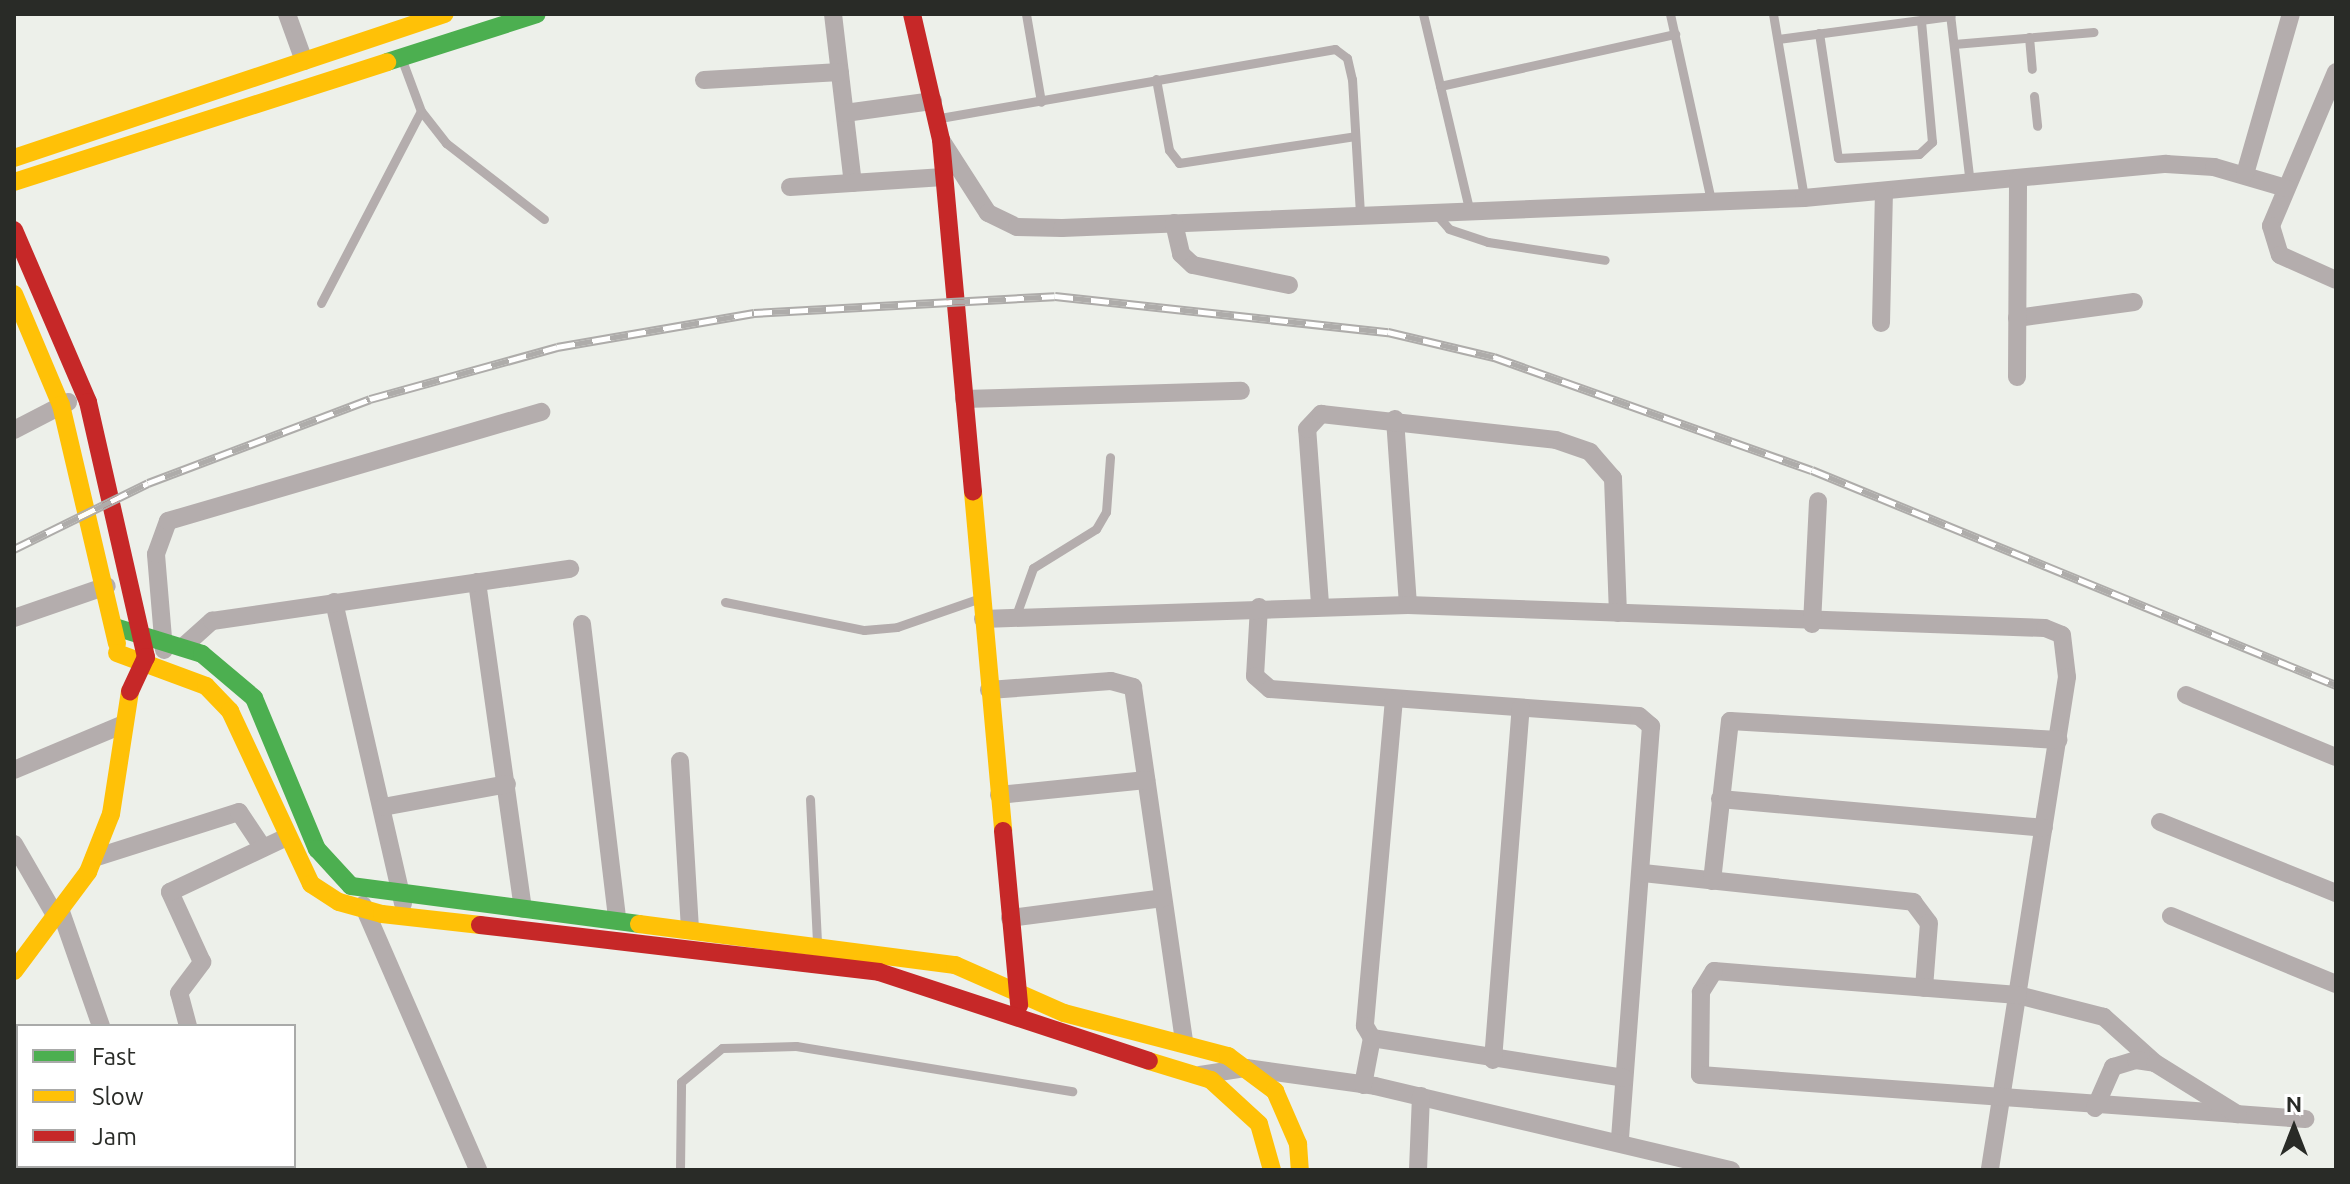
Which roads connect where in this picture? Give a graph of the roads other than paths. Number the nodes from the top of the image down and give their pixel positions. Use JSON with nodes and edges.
{"nodes":[{"id":1,"x":287,"y":14,"type":"edge"},
{"id":2,"x":445,"y":14,"type":"edge"},
{"id":3,"x":537,"y":14,"type":"edge"},
{"id":4,"x":833,"y":14,"type":"edge"},
{"id":5,"x":912,"y":14,"type":"edge"},
{"id":6,"x":1026,"y":14,"type":"edge"},
{"id":7,"x":1423,"y":14,"type":"edge"},
{"id":8,"x":1670,"y":14,"type":"edge"},
{"id":9,"x":1773,"y":14,"type":"edge"},
{"id":10,"x":2291,"y":14,"type":"edge"},
{"id":11,"x":1950,"y":15,"type":"edge"},
{"id":12,"x":1921,"y":20,"type":"junction"},
{"id":13,"x":2093,"y":32,"type":"dead end"},
{"id":14,"x":1819,"y":33,"type":"junction"},
{"id":15,"x":1675,"y":34,"type":"junction"},
{"id":16,"x":2029,"y":37,"type":"junction"},
{"id":17,"x":1778,"y":39,"type":"junction"},
{"id":18,"x":1954,"y":44,"type":"junction"},
{"id":19,"x":402,"y":60,"type":"junction"},
{"id":20,"x":304,"y":61,"type":"junction"},
{"id":21,"x":2032,"y":69,"type":"dead end"},
{"id":22,"x":840,"y":72,"type":"junction"},
{"id":23,"x":1156,"y":79,"type":"junction"},
{"id":24,"x":704,"y":80,"type":"dead end"},
{"id":25,"x":2334,"y":82,"type":"edge"},
{"id":26,"x":1440,"y":86,"type":"junction"},
{"id":27,"x":2034,"y":96,"type":"dead end"},
{"id":28,"x":1041,"y":102,"type":"junction"},
{"id":29,"x":935,"y":110,"type":"junction"},
{"id":30,"x":421,"y":111,"type":"junction"},
{"id":31,"x":845,"y":113,"type":"junction"},
{"id":32,"x":2037,"y":126,"type":"dead end"},
{"id":33,"x":1355,"y":136,"type":"junction"},
{"id":34,"x":941,"y":140,"type":"junction"},
{"id":35,"x":14,"y":158,"type":"edge"},
{"id":36,"x":2245,"y":174,"type":"junction"},
{"id":37,"x":944,"y":177,"type":"junction"},
{"id":38,"x":2018,"y":179,"type":"junction"},
{"id":39,"x":14,"y":182,"type":"edge"},
{"id":40,"x":853,"y":183,"type":"junction"},
{"id":41,"x":1970,"y":183,"type":"junction"},
{"id":42,"x":790,"y":187,"type":"dead end"},
{"id":43,"x":2286,"y":188,"type":"junction"},
{"id":44,"x":1884,"y":191,"type":"junction"},
{"id":45,"x":1804,"y":198,"type":"junction"},
{"id":46,"x":1711,"y":201,"type":"junction"},
{"id":47,"x":1469,"y":209,"type":"junction"},
{"id":48,"x":1432,"y":210,"type":"junction"},
{"id":49,"x":1360,"y":212,"type":"junction"},
{"id":50,"x":544,"y":219,"type":"dead end"},
{"id":51,"x":1174,"y":223,"type":"junction"},
{"id":52,"x":14,"y":230,"type":"edge"},
{"id":53,"x":1605,"y":260,"type":"dead end"},
{"id":54,"x":2336,"y":280,"type":"edge"},
{"id":55,"x":1289,"y":285,"type":"dead end"},
{"id":56,"x":14,"y":294,"type":"edge"},
{"id":57,"x":2134,"y":302,"type":"dead end"},
{"id":58,"x":321,"y":303,"type":"dead end"},
{"id":59,"x":2017,"y":318,"type":"junction"},
{"id":60,"x":1881,"y":323,"type":"dead end"},
{"id":61,"x":2017,"y":377,"type":"dead end"},
{"id":62,"x":1241,"y":391,"type":"dead end"},
{"id":63,"x":85,"y":394,"type":"junction"},
{"id":64,"x":964,"y":399,"type":"junction"},
{"id":65,"x":61,"y":405,"type":"junction"},
{"id":66,"x":541,"y":412,"type":"dead end"},
{"id":67,"x":1395,"y":419,"type":"junction"},
{"id":68,"x":14,"y":430,"type":"edge"},
{"id":69,"x":1110,"y":457,"type":"dead end"},
{"id":70,"x":1818,"y":501,"type":"dead end"},
{"id":71,"x":570,"y":569,"type":"dead end"},
{"id":72,"x":477,"y":582,"type":"junction"},
{"id":73,"x":107,"y":586,"type":"junction"},
{"id":74,"x":981,"y":597,"type":"junction"},
{"id":75,"x":334,"y":602,"type":"junction"},
{"id":76,"x":725,"y":602,"type":"dead end"},
{"id":77,"x":1320,"y":604,"type":"junction"},
{"id":78,"x":1408,"y":605,"type":"junction"},
{"id":79,"x":1259,"y":607,"type":"junction"},
{"id":80,"x":1618,"y":613,"type":"junction"},
{"id":81,"x":14,"y":618,"type":"edge"},
{"id":82,"x":1015,"y":618,"type":"junction"},
{"id":83,"x":983,"y":619,"type":"junction"},
{"id":84,"x":582,"y":624,"type":"dead end"},
{"id":85,"x":1812,"y":624,"type":"junction"},
{"id":86,"x":115,"y":627,"type":"junction"},
{"id":87,"x":144,"y":631,"type":"junction"},
{"id":88,"x":164,"y":639,"type":"junction"},
{"id":89,"x":184,"y":646,"type":"junction"},
{"id":90,"x":117,"y":653,"type":"junction"},
{"id":91,"x":146,"y":657,"type":"junction"},
{"id":92,"x":165,"y":665,"type":"junction"},
{"id":93,"x":989,"y":690,"type":"junction"},
{"id":94,"x":129,"y":694,"type":"junction"},
{"id":95,"x":2186,"y":695,"type":"dead end"},
{"id":96,"x":1394,"y":699,"type":"junction"},
{"id":97,"x":1521,"y":708,"type":"junction"},
{"id":98,"x":124,"y":724,"type":"junction"},
{"id":99,"x":2058,"y":740,"type":"junction"},
{"id":100,"x":2336,"y":757,"type":"edge"},
{"id":101,"x":680,"y":761,"type":"dead end"},
{"id":102,"x":14,"y":770,"type":"edge"},
{"id":103,"x":1146,"y":780,"type":"junction"},
{"id":104,"x":507,"y":784,"type":"junction"},
{"id":105,"x":999,"y":795,"type":"junction"},
{"id":106,"x":810,"y":799,"type":"dead end"},
{"id":107,"x":1720,"y":799,"type":"junction"},
{"id":108,"x":383,"y":807,"type":"junction"},
{"id":109,"x":2160,"y":822,"type":"dead end"},
{"id":110,"x":2044,"y":828,"type":"junction"},
{"id":111,"x":285,"y":838,"type":"junction"},
{"id":112,"x":14,"y":844,"type":"edge"},
{"id":113,"x":263,"y":848,"type":"junction"},
{"id":114,"x":94,"y":858,"type":"junction"},
{"id":115,"x":1643,"y":873,"type":"junction"},
{"id":116,"x":1712,"y":881,"type":"junction"},
{"id":117,"x":356,"y":887,"type":"junction"},
{"id":118,"x":2336,"y":893,"type":"edge"},
{"id":119,"x":401,"y":896,"type":"junction"},
{"id":120,"x":1163,"y":898,"type":"junction"},
{"id":121,"x":523,"y":909,"type":"junction"},
{"id":122,"x":365,"y":910,"type":"junction"},
{"id":123,"x":58,"y":912,"type":"junction"},
{"id":124,"x":407,"y":916,"type":"junction"},
{"id":125,"x":2171,"y":916,"type":"dead end"},
{"id":126,"x":1010,"y":918,"type":"junction"},
{"id":127,"x":617,"y":919,"type":"junction"},
{"id":128,"x":690,"y":927,"type":"junction"},
{"id":129,"x":817,"y":942,"type":"junction"},
{"id":130,"x":14,"y":971,"type":"edge"},
{"id":131,"x":2336,"y":984,"type":"edge"},
{"id":132,"x":1924,"y":988,"type":"junction"},
{"id":133,"x":1017,"y":990,"type":"junction"},
{"id":134,"x":2018,"y":995,"type":"junction"},
{"id":135,"x":1021,"y":1021,"type":"junction"},
{"id":136,"x":100,"y":1024,"type":"edge"},
{"id":137,"x":187,"y":1024,"type":"edge"},
{"id":138,"x":1372,"y":1038,"type":"junction"},
{"id":139,"x":1184,"y":1042,"type":"junction"},
{"id":140,"x":1493,"y":1060,"type":"junction"},
{"id":141,"x":2155,"y":1063,"type":"junction"},
{"id":142,"x":1246,"y":1068,"type":"junction"},
{"id":143,"x":1200,"y":1075,"type":"junction"},
{"id":144,"x":1624,"y":1078,"type":"junction"},
{"id":145,"x":1363,"y":1085,"type":"junction"},
{"id":146,"x":1072,"y":1091,"type":"dead end"},
{"id":147,"x":1421,"y":1096,"type":"junction"},
{"id":148,"x":2002,"y":1103,"type":"junction"},
{"id":149,"x":2095,"y":1108,"type":"junction"},
{"id":150,"x":2238,"y":1115,"type":"junction"},
{"id":151,"x":2305,"y":1119,"type":"dead end"},
{"id":152,"x":1620,"y":1139,"type":"junction"},
{"id":153,"x":478,"y":1170,"type":"edge"},
{"id":154,"x":680,"y":1170,"type":"edge"},
{"id":155,"x":1272,"y":1170,"type":"edge"},
{"id":156,"x":1300,"y":1170,"type":"edge"},
{"id":157,"x":1418,"y":1170,"type":"edge"},
{"id":158,"x":1731,"y":1170,"type":"edge"},
{"id":159,"x":1990,"y":1170,"type":"edge"}],
"edges":[{"from":1,"to":20,"type":"street"},
{"from":2,"to":20,"type":"main road"},
{"from":3,"to":19,"type":"main road"},
{"from":4,"to":22,"type":"street"},
{"from":5,"to":29,"type":"main road"},
{"from":6,"to":28,"type":"lane"},
{"from":7,"to":26,"type":"lane"},
{"from":8,"to":15,"type":"lane"},
{"from":9,"to":17,"type":"lane"},
{"from":10,"to":36,"type":"street"},
{"from":11,"to":12,"type":"lane"},
{"from":11,"to":18,"type":"lane"},
{"from":12,"to":14,"type":"lane"},
{"from":12,"to":14,"type":"lane"},
{"from":13,"to":16,"type":"lane"},
{"from":14,"to":17,"type":"lane"},
{"from":15,"to":26,"type":"lane"},
{"from":15,"to":46,"type":"lane"},
{"from":16,"to":18,"type":"lane"},
{"from":16,"to":21,"type":"lane"},
{"from":17,"to":45,"type":"lane"},
{"from":18,"to":41,"type":"lane"},
{"from":19,"to":30,"type":"lane"},
{"from":19,"to":39,"type":"main road"},
{"from":20,"to":35,"type":"main road"},
{"from":22,"to":24,"type":"street"},
{"from":22,"to":31,"type":"street"},
{"from":23,"to":28,"type":"lane"},
{"from":23,"to":33,"type":"lane"},
{"from":23,"to":33,"type":"lane"},
{"from":25,"to":43,"type":"street"},
{"from":26,"to":47,"type":"lane"},
{"from":27,"to":32,"type":"lane"},
{"from":28,"to":29,"type":"lane"},
{"from":29,"to":31,"type":"street"},
{"from":29,"to":34,"type":"main road"},
{"from":30,"to":50,"type":"lane"},
{"from":30,"to":58,"type":"lane"},
{"from":31,"to":40,"type":"street"},
{"from":33,"to":49,"type":"lane"},
{"from":34,"to":37,"type":"main road"},
{"from":34,"to":51,"type":"street"},
{"from":36,"to":38,"type":"street"},
{"from":36,"to":43,"type":"street"},
{"from":37,"to":40,"type":"street"},
{"from":37,"to":64,"type":"main road"},
{"from":38,"to":41,"type":"street"},
{"from":38,"to":59,"type":"street"},
{"from":40,"to":42,"type":"street"},
{"from":41,"to":44,"type":"street"},
{"from":43,"to":54,"type":"street"},
{"from":44,"to":45,"type":"street"},
{"from":44,"to":60,"type":"street"},
{"from":45,"to":46,"type":"street"},
{"from":46,"to":47,"type":"street"},
{"from":47,"to":48,"type":"street"},
{"from":48,"to":49,"type":"street"},
{"from":48,"to":53,"type":"lane"},
{"from":49,"to":51,"type":"street"},
{"from":51,"to":55,"type":"street"},
{"from":52,"to":63,"type":"main road"},
{"from":56,"to":65,"type":"main road"},
{"from":57,"to":59,"type":"street"},
{"from":59,"to":61,"type":"street"},
{"from":62,"to":64,"type":"street"},
{"from":63,"to":65,"type":"street"},
{"from":63,"to":87,"type":"main road"},
{"from":64,"to":74,"type":"main road"},
{"from":65,"to":68,"type":"street"},
{"from":65,"to":73,"type":"main road"},
{"from":66,"to":88,"type":"street"},
{"from":67,"to":77,"type":"street"},
{"from":67,"to":78,"type":"street"},
{"from":67,"to":80,"type":"street"},
{"from":69,"to":82,"type":"lane"},
{"from":70,"to":85,"type":"street"},
{"from":71,"to":72,"type":"street"},
{"from":72,"to":75,"type":"street"},
{"from":72,"to":104,"type":"street"},
{"from":73,"to":81,"type":"street"},
{"from":73,"to":86,"type":"main road"},
{"from":74,"to":76,"type":"lane"},
{"from":74,"to":83,"type":"main road"},
{"from":75,"to":89,"type":"street"},
{"from":75,"to":108,"type":"street"},
{"from":77,"to":78,"type":"street"},
{"from":77,"to":79,"type":"street"},
{"from":78,"to":80,"type":"street"},
{"from":79,"to":82,"type":"street"},
{"from":79,"to":96,"type":"street"},
{"from":80,"to":85,"type":"street"},
{"from":82,"to":83,"type":"street"},
{"from":83,"to":93,"type":"main road"},
{"from":84,"to":127,"type":"street"},
{"from":85,"to":99,"type":"street"},
{"from":86,"to":87,"type":"main road"},
{"from":86,"to":90,"type":"main road"},
{"from":87,"to":88,"type":"main road"},
{"from":87,"to":91,"type":"main road"},
{"from":88,"to":89,"type":"main road"},
{"from":88,"to":92,"type":"street"},
{"from":89,"to":117,"type":"main road"},
{"from":90,"to":91,"type":"main road"},
{"from":90,"to":94,"type":"main road"},
{"from":91,"to":92,"type":"main road"},
{"from":91,"to":94,"type":"main road"},
{"from":92,"to":111,"type":"main road"},
{"from":93,"to":103,"type":"street"},
{"from":93,"to":105,"type":"main road"},
{"from":94,"to":98,"type":"main road"},
{"from":95,"to":100,"type":"street"},
{"from":96,"to":97,"type":"street"},
{"from":96,"to":138,"type":"street"},
{"from":97,"to":115,"type":"street"},
{"from":97,"to":140,"type":"street"},
{"from":98,"to":102,"type":"street"},
{"from":98,"to":114,"type":"main road"},
{"from":99,"to":107,"type":"street"},
{"from":99,"to":110,"type":"street"},
{"from":101,"to":128,"type":"street"},
{"from":103,"to":105,"type":"street"},
{"from":103,"to":120,"type":"street"},
{"from":104,"to":108,"type":"street"},
{"from":104,"to":121,"type":"street"},
{"from":105,"to":126,"type":"main road"},
{"from":106,"to":129,"type":"lane"},
{"from":107,"to":110,"type":"street"},
{"from":107,"to":116,"type":"street"},
{"from":108,"to":119,"type":"street"},
{"from":109,"to":118,"type":"street"},
{"from":110,"to":134,"type":"street"},
{"from":111,"to":113,"type":"street"},
{"from":111,"to":122,"type":"main road"},
{"from":112,"to":123,"type":"street"},
{"from":113,"to":114,"type":"street"},
{"from":113,"to":137,"type":"street"},
{"from":114,"to":123,"type":"main road"},
{"from":115,"to":116,"type":"street"},
{"from":115,"to":144,"type":"street"},
{"from":116,"to":132,"type":"street"},
{"from":117,"to":119,"type":"main road"},
{"from":117,"to":122,"type":"street"},
{"from":119,"to":121,"type":"main road"},
{"from":119,"to":124,"type":"street"},
{"from":120,"to":126,"type":"street"},
{"from":120,"to":139,"type":"street"},
{"from":121,"to":127,"type":"main road"},
{"from":122,"to":124,"type":"main road"},
{"from":122,"to":153,"type":"street"},
{"from":123,"to":130,"type":"main road"},
{"from":123,"to":136,"type":"street"},
{"from":124,"to":135,"type":"main road"},
{"from":125,"to":131,"type":"street"},
{"from":126,"to":133,"type":"main road"},
{"from":127,"to":128,"type":"main road"},
{"from":128,"to":129,"type":"main road"},
{"from":129,"to":133,"type":"main road"},
{"from":132,"to":134,"type":"street"},
{"from":132,"to":148,"type":"street"},
{"from":133,"to":135,"type":"main road"},
{"from":133,"to":139,"type":"main road"},
{"from":134,"to":141,"type":"street"},
{"from":134,"to":148,"type":"street"},
{"from":135,"to":143,"type":"main road"},
{"from":138,"to":140,"type":"street"},
{"from":138,"to":145,"type":"street"},
{"from":139,"to":142,"type":"main road"},
{"from":140,"to":144,"type":"street"},
{"from":141,"to":149,"type":"street"},
{"from":141,"to":150,"type":"street"},
{"from":142,"to":143,"type":"street"},
{"from":142,"to":145,"type":"street"},
{"from":142,"to":156,"type":"main road"},
{"from":143,"to":155,"type":"main road"},
{"from":144,"to":152,"type":"street"},
{"from":145,"to":147,"type":"street"},
{"from":146,"to":154,"type":"lane"},
{"from":147,"to":152,"type":"street"},
{"from":147,"to":157,"type":"street"},
{"from":148,"to":149,"type":"street"},
{"from":148,"to":159,"type":"street"},
{"from":149,"to":150,"type":"street"},
{"from":150,"to":151,"type":"street"},
{"from":152,"to":158,"type":"street"}]}
